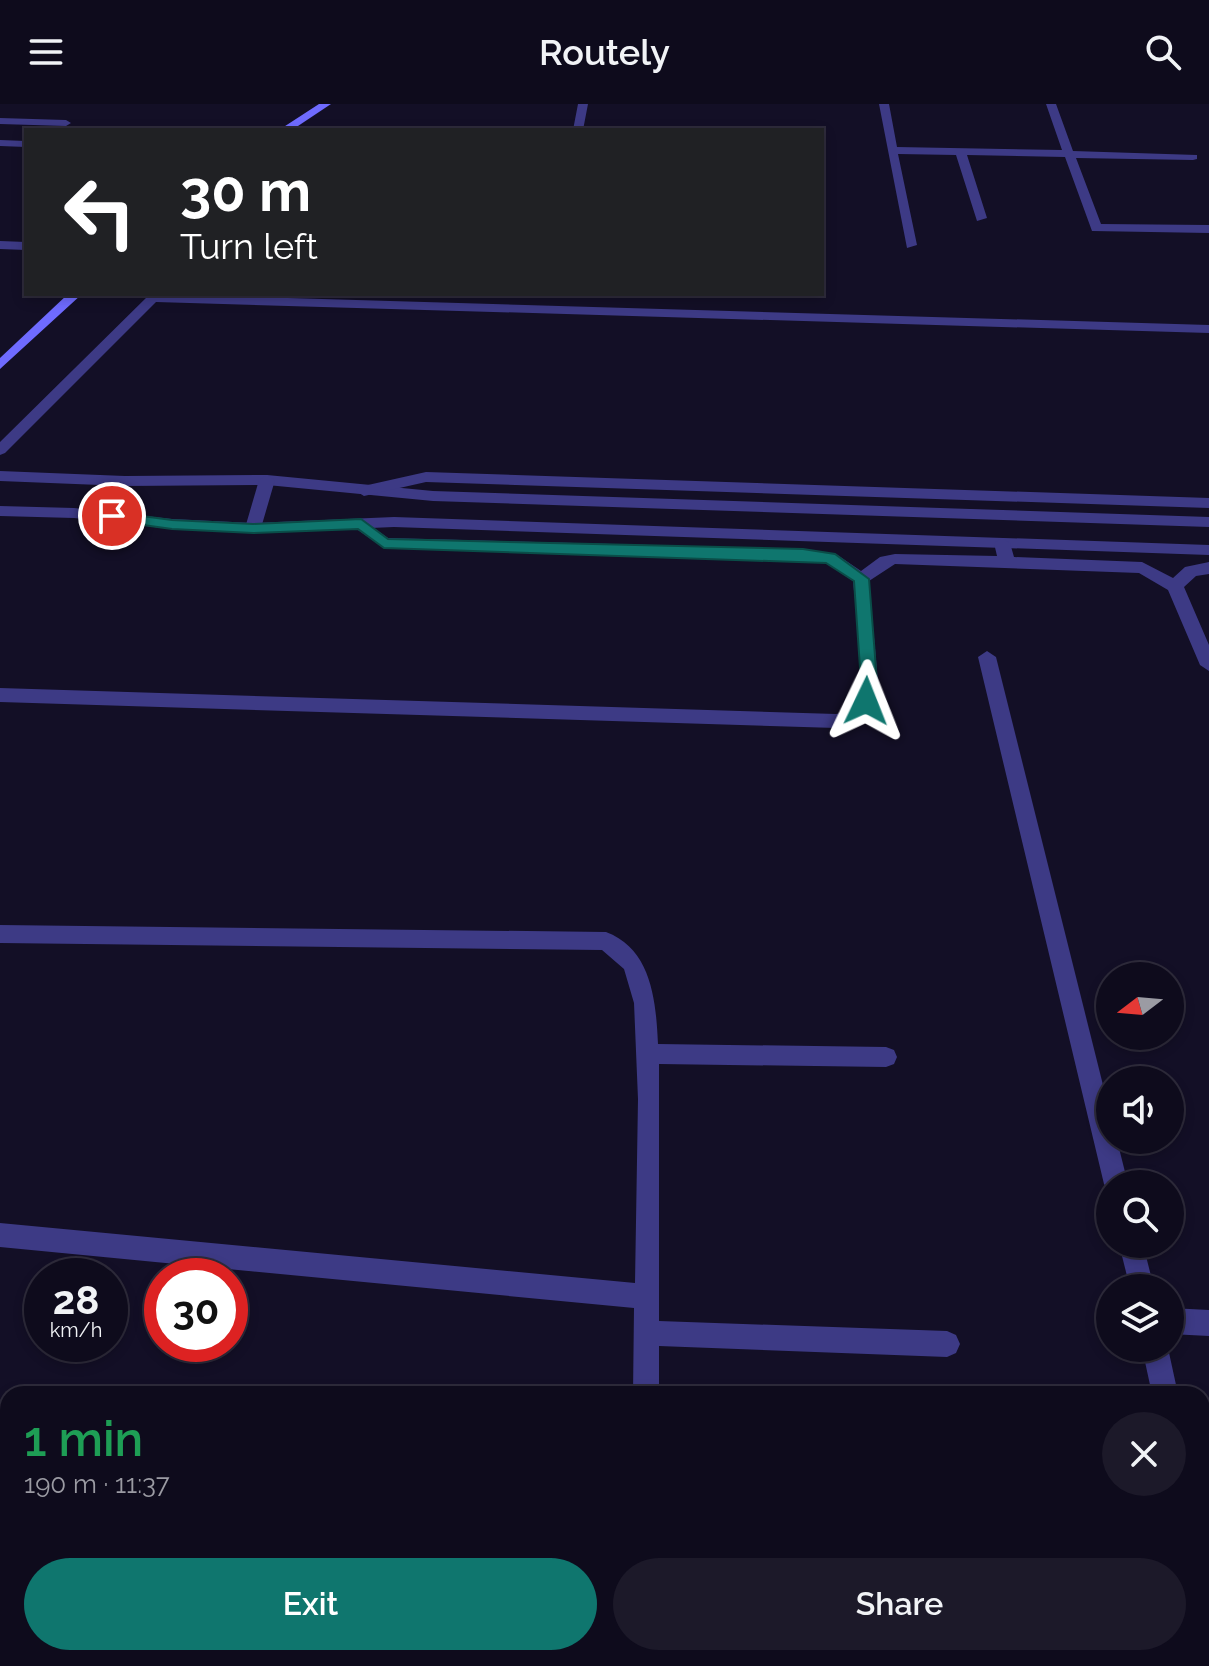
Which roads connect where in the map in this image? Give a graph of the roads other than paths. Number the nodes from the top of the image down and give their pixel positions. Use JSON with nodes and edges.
{"nodes":[{"id":1,"x":326,"y":104,"type":"edge"},
{"id":2,"x":583,"y":104,"type":"edge"},
{"id":3,"x":884,"y":104,"type":"edge"},
{"id":4,"x":1051,"y":104,"type":"edge"},
{"id":5,"x":0,"y":121,"type":"edge"},
{"id":6,"x":66,"y":123,"type":"dead end"},
{"id":7,"x":287,"y":128,"type":"edge"},
{"id":8,"x":578,"y":128,"type":"edge"},
{"id":9,"x":0,"y":143,"type":"edge"},
{"id":10,"x":24,"y":144,"type":"edge"},
{"id":11,"x":892,"y":150,"type":"junction"},
{"id":12,"x":960,"y":151,"type":"junction"},
{"id":13,"x":1069,"y":154,"type":"junction"},
{"id":14,"x":1193,"y":157,"type":"dead end"},
{"id":15,"x":981,"y":218,"type":"dead end"},
{"id":16,"x":1209,"y":229,"type":"edge"},
{"id":17,"x":0,"y":245,"type":"edge"},
{"id":18,"x":911,"y":245,"type":"dead end"},
{"id":19,"x":24,"y":246,"type":"edge"},
{"id":20,"x":74,"y":296,"type":"edge"},
{"id":21,"x":155,"y":296,"type":"edge"},
{"id":22,"x":1209,"y":329,"type":"edge"},
{"id":23,"x":0,"y":365,"type":"edge"},
{"id":24,"x":0,"y":450,"type":"edge"},
{"id":25,"x":0,"y":476,"type":"edge"},
{"id":26,"x":267,"y":480,"type":"junction"},
{"id":27,"x":364,"y":491,"type":"junction"},
{"id":28,"x":1209,"y":503,"type":"edge"},
{"id":29,"x":0,"y":511,"type":"edge"},
{"id":30,"x":1209,"y":522,"type":"edge"},
{"id":31,"x":361,"y":524,"type":"junction"},
{"id":32,"x":253,"y":528,"type":"junction"},
{"id":33,"x":799,"y":536,"type":"junction"},
{"id":34,"x":1002,"y":543,"type":"junction"},
{"id":35,"x":1209,"y":550,"type":"edge"},
{"id":36,"x":803,"y":554,"type":"junction"},
{"id":37,"x":1007,"y":562,"type":"junction"},
{"id":38,"x":1209,"y":568,"type":"edge"},
{"id":39,"x":861,"y":579,"type":"junction"},
{"id":40,"x":1175,"y":586,"type":"junction"},
{"id":41,"x":987,"y":657,"type":"dead end"},
{"id":42,"x":1209,"y":665,"type":"edge"},
{"id":43,"x":0,"y":695,"type":"edge"},
{"id":44,"x":0,"y":934,"type":"edge"},
{"id":45,"x":647,"y":1054,"type":"junction"},
{"id":46,"x":886,"y":1057,"type":"dead end"},
{"id":47,"x":1113,"y":1170,"type":"edge"},
{"id":48,"x":0,"y":1235,"type":"edge"},
{"id":49,"x":646,"y":1297,"type":"junction"},
{"id":50,"x":1184,"y":1322,"type":"edge"},
{"id":51,"x":1209,"y":1323,"type":"edge"},
{"id":52,"x":646,"y":1333,"type":"junction"},
{"id":53,"x":947,"y":1344,"type":"dead end"},
{"id":54,"x":1158,"y":1362,"type":"edge"},
{"id":55,"x":646,"y":1386,"type":"edge"},
{"id":56,"x":1163,"y":1386,"type":"edge"}],
"edges":[{"from":1,"to":7,"type":"main road"},
{"from":2,"to":8,"type":"street"},
{"from":3,"to":11,"type":"street"},
{"from":4,"to":13,"type":"street"},
{"from":5,"to":6,"type":"street"},
{"from":9,"to":10,"type":"street"},
{"from":11,"to":12,"type":"street"},
{"from":11,"to":18,"type":"street"},
{"from":12,"to":13,"type":"street"},
{"from":12,"to":15,"type":"street"},
{"from":13,"to":14,"type":"street"},
{"from":13,"to":16,"type":"street"},
{"from":17,"to":19,"type":"street"},
{"from":20,"to":23,"type":"main road"},
{"from":21,"to":22,"type":"street"},
{"from":21,"to":24,"type":"street"},
{"from":25,"to":26,"type":"street"},
{"from":26,"to":27,"type":"street"},
{"from":26,"to":32,"type":"street"},
{"from":27,"to":28,"type":"street"},
{"from":27,"to":30,"type":"street"},
{"from":29,"to":32,"type":"street"},
{"from":31,"to":32,"type":"street"},
{"from":31,"to":33,"type":"street"},
{"from":31,"to":36,"type":"street"},
{"from":33,"to":34,"type":"street"},
{"from":33,"to":36,"type":"street"},
{"from":34,"to":35,"type":"street"},
{"from":34,"to":37,"type":"street"},
{"from":36,"to":39,"type":"street"},
{"from":37,"to":39,"type":"street"},
{"from":37,"to":40,"type":"street"},
{"from":38,"to":40,"type":"street"},
{"from":39,"to":43,"type":"street"},
{"from":40,"to":42,"type":"street"},
{"from":41,"to":47,"type":"street"},
{"from":44,"to":45,"type":"street"},
{"from":45,"to":46,"type":"street"},
{"from":45,"to":49,"type":"street"},
{"from":48,"to":49,"type":"street"},
{"from":49,"to":52,"type":"street"},
{"from":50,"to":51,"type":"street"},
{"from":52,"to":53,"type":"street"},
{"from":52,"to":55,"type":"street"},
{"from":54,"to":56,"type":"street"}]}
